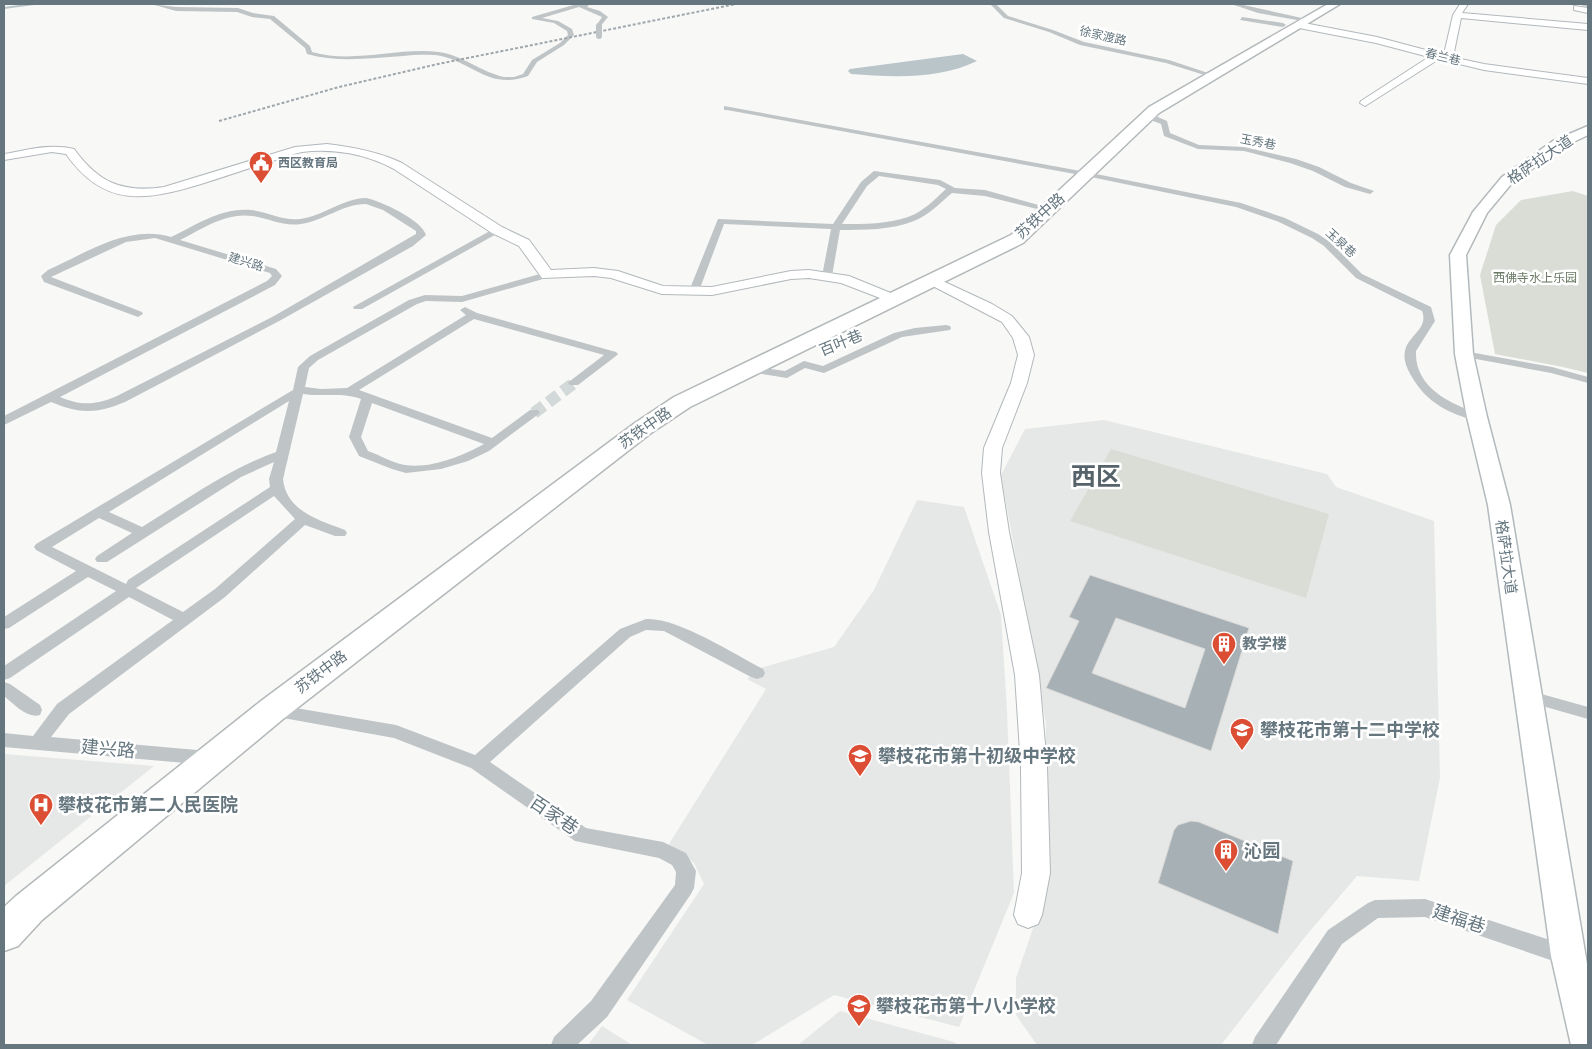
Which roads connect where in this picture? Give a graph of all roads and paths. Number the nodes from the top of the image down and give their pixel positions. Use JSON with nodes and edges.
{"nodes":[{"id":1,"x":154,"y":4,"type":"edge"},
{"id":2,"x":198,"y":4,"type":"edge"},
{"id":3,"x":582,"y":4,"type":"edge"},
{"id":4,"x":587,"y":4,"type":"edge"},
{"id":5,"x":993,"y":4,"type":"edge"},
{"id":6,"x":1234,"y":4,"type":"edge"},
{"id":7,"x":1335,"y":4,"type":"edge"},
{"id":8,"x":1464,"y":4,"type":"edge"},
{"id":9,"x":1588,"y":5,"type":"edge"},
{"id":10,"x":1579,"y":6,"type":"edge"},
{"id":11,"x":175,"y":9,"type":"junction"},
{"id":12,"x":1588,"y":11,"type":"edge"},
{"id":13,"x":1456,"y":15,"type":"junction"},
{"id":14,"x":1242,"y":19,"type":"dead end"},
{"id":15,"x":1304,"y":23,"type":"junction"},
{"id":16,"x":1587,"y":32,"type":"edge"},
{"id":17,"x":601,"y":37,"type":"dead end"},
{"id":18,"x":1437,"y":56,"type":"junction"},
{"id":19,"x":1580,"y":68,"type":"dead end"},
{"id":20,"x":1214,"y":76,"type":"junction"},
{"id":21,"x":1564,"y":77,"type":"junction"},
{"id":22,"x":1588,"y":81,"type":"edge"},
{"id":23,"x":1365,"y":103,"type":"dead end"},
{"id":24,"x":727,"y":108,"type":"dead end"},
{"id":25,"x":1148,"y":116,"type":"junction"},
{"id":26,"x":1588,"y":130,"type":"edge"},
{"id":27,"x":4,"y":157,"type":"edge"},
{"id":28,"x":1086,"y":174,"type":"junction"},
{"id":29,"x":950,"y":190,"type":"junction"},
{"id":30,"x":1370,"y":190,"type":"dead end"},
{"id":31,"x":1049,"y":209,"type":"junction"},
{"id":32,"x":836,"y":227,"type":"junction"},
{"id":33,"x":497,"y":230,"type":"junction"},
{"id":34,"x":172,"y":240,"type":"junction"},
{"id":35,"x":547,"y":275,"type":"junction"},
{"id":36,"x":827,"y":276,"type":"junction"},
{"id":37,"x":934,"y":281,"type":"junction"},
{"id":38,"x":694,"y":291,"type":"junction"},
{"id":39,"x":462,"y":299,"type":"junction"},
{"id":40,"x":893,"y":299,"type":"junction"},
{"id":41,"x":358,"y":307,"type":"dead end"},
{"id":42,"x":138,"y":314,"type":"dead end"},
{"id":43,"x":473,"y":315,"type":"junction"},
{"id":44,"x":946,"y":328,"type":"dead end"},
{"id":45,"x":1464,"y":354,"type":"junction"},
{"id":46,"x":749,"y":369,"type":"junction"},
{"id":47,"x":1588,"y":380,"type":"edge"},
{"id":48,"x":574,"y":383,"type":"tunnel mouth"},
{"id":49,"x":300,"y":390,"type":"junction"},
{"id":50,"x":350,"y":391,"type":"junction"},
{"id":51,"x":50,"y":397,"type":"junction"},
{"id":52,"x":368,"y":397,"type":"junction"},
{"id":53,"x":534,"y":413,"type":"tunnel mouth"},
{"id":54,"x":1477,"y":417,"type":"junction"},
{"id":55,"x":4,"y":421,"type":"edge"},
{"id":56,"x":494,"y":443,"type":"junction"},
{"id":57,"x":281,"y":455,"type":"junction"},
{"id":58,"x":276,"y":489,"type":"junction"},
{"id":59,"x":99,"y":512,"type":"junction"},
{"id":60,"x":303,"y":519,"type":"junction"},
{"id":61,"x":143,"y":533,"type":"junction"},
{"id":62,"x":340,"y":533,"type":"dead end"},
{"id":63,"x":102,"y":559,"type":"dead end"},
{"id":64,"x":88,"y":570,"type":"junction"},
{"id":65,"x":131,"y":587,"type":"junction"},
{"id":66,"x":184,"y":619,"type":"junction"},
{"id":67,"x":4,"y":624,"type":"edge"},
{"id":68,"x":757,"y":673,"type":"dead end"},
{"id":69,"x":4,"y":674,"type":"edge"},
{"id":70,"x":4,"y":688,"type":"edge"},
{"id":71,"x":1526,"y":696,"type":"junction"},
{"id":72,"x":34,"y":710,"type":"dead end"},
{"id":73,"x":272,"y":710,"type":"junction"},
{"id":74,"x":1588,"y":713,"type":"edge"},
{"id":75,"x":4,"y":740,"type":"edge"},
{"id":76,"x":37,"y":743,"type":"junction"},
{"id":77,"x":212,"y":758,"type":"junction"},
{"id":78,"x":477,"y":762,"type":"junction"},
{"id":79,"x":1028,"y":915,"type":"dead end"},
{"id":80,"x":4,"y":933,"type":"edge"},
{"id":81,"x":1568,"y":956,"type":"junction"},
{"id":82,"x":1588,"y":1042,"type":"edge"},
{"id":83,"x":562,"y":1045,"type":"edge"},
{"id":84,"x":1263,"y":1045,"type":"edge"}],
"edges":[{"from":1,"to":11,"type":"street"},
{"from":2,"to":11,"type":"street"},
{"from":3,"to":11,"type":"street"},
{"from":4,"to":17,"type":"street","bridge":true},
{"from":5,"to":20,"type":"street","name":"徐家渡路"},
{"from":6,"to":15,"type":"street"},
{"from":7,"to":15,"type":"highway","name":"苏铁中路"},
{"from":8,"to":13,"type":"street"},
{"from":9,"to":10,"type":"street"},
{"from":10,"to":12,"type":"street"},
{"from":13,"to":16,"type":"street"},
{"from":13,"to":18,"type":"street"},
{"from":14,"to":15,"type":"street"},
{"from":15,"to":18,"type":"street","name":"春兰巷"},
{"from":15,"to":20,"type":"highway","name":"苏铁中路"},
{"from":18,"to":21,"type":"street","name":"春兰巷"},
{"from":18,"to":23,"type":"street"},
{"from":19,"to":21,"type":"street"},
{"from":20,"to":25,"type":"highway","name":"苏铁中路"},
{"from":21,"to":22,"type":"street","name":"春兰巷"},
{"from":24,"to":28,"type":"street"},
{"from":25,"to":28,"type":"highway","name":"苏铁中路"},
{"from":25,"to":30,"type":"street","name":"玉秀巷"},
{"from":26,"to":45,"type":"main road","name":"格萨拉大道"},
{"from":27,"to":33,"type":"street"},
{"from":28,"to":31,"type":"highway","name":"苏铁中路"},
{"from":28,"to":54,"type":"street","name":"玉泉巷"},
{"from":29,"to":31,"type":"street"},
{"from":29,"to":32,"type":"street"},
{"from":29,"to":32,"type":"street"},
{"from":31,"to":37,"type":"highway","name":"苏铁中路"},
{"from":32,"to":36,"type":"street"},
{"from":32,"to":38,"type":"street"},
{"from":33,"to":35,"type":"street"},
{"from":33,"to":41,"type":"street"},
{"from":34,"to":42,"type":"street","name":"建兴路"},
{"from":34,"to":51,"type":"street","name":"建兴路"},
{"from":34,"to":51,"type":"street"},
{"from":35,"to":38,"type":"street"},
{"from":35,"to":39,"type":"street"},
{"from":36,"to":38,"type":"street"},
{"from":36,"to":40,"type":"street"},
{"from":37,"to":40,"type":"highway","name":"苏铁中路"},
{"from":37,"to":79,"type":"street"},
{"from":39,"to":43,"type":"street"},
{"from":39,"to":49,"type":"street"},
{"from":40,"to":46,"type":"highway","name":"苏铁中路"},
{"from":43,"to":48,"type":"street"},
{"from":43,"to":50,"type":"street"},
{"from":44,"to":46,"type":"street","name":"百叶巷"},
{"from":45,"to":47,"type":"street"},
{"from":45,"to":54,"type":"main road","name":"格萨拉大道"},
{"from":46,"to":73,"type":"highway","name":"苏铁中路"},
{"from":49,"to":50,"type":"street"},
{"from":49,"to":57,"type":"street"},
{"from":49,"to":59,"type":"street"},
{"from":50,"to":52,"type":"street"},
{"from":51,"to":55,"type":"street","name":"建兴路"},
{"from":52,"to":56,"type":"street"},
{"from":52,"to":56,"type":"street"},
{"from":53,"to":56,"type":"street"},
{"from":54,"to":71,"type":"main road","name":"格萨拉大道"},
{"from":57,"to":58,"type":"street"},
{"from":57,"to":61,"type":"street"},
{"from":58,"to":60,"type":"street"},
{"from":58,"to":65,"type":"street"},
{"from":59,"to":61,"type":"street"},
{"from":59,"to":64,"type":"street"},
{"from":60,"to":62,"type":"street"},
{"from":60,"to":66,"type":"street"},
{"from":61,"to":63,"type":"street"},
{"from":64,"to":65,"type":"street"},
{"from":64,"to":67,"type":"street"},
{"from":65,"to":66,"type":"street"},
{"from":65,"to":69,"type":"street"},
{"from":66,"to":76,"type":"street"},
{"from":68,"to":78,"type":"street"},
{"from":70,"to":72,"type":"street"},
{"from":71,"to":74,"type":"street"},
{"from":71,"to":81,"type":"main road","name":"格萨拉大道"},
{"from":73,"to":77,"type":"highway","name":"苏铁中路"},
{"from":73,"to":78,"type":"street","name":"百家巷"},
{"from":75,"to":76,"type":"street","name":"建兴路"},
{"from":76,"to":77,"type":"street","name":"建兴路"},
{"from":77,"to":80,"type":"highway","name":"苏铁中路"},
{"from":78,"to":83,"type":"street","name":"百家巷"},
{"from":81,"to":82,"type":"main road","name":"格萨拉大道"},
{"from":81,"to":84,"type":"street","name":"建福巷"}]}
